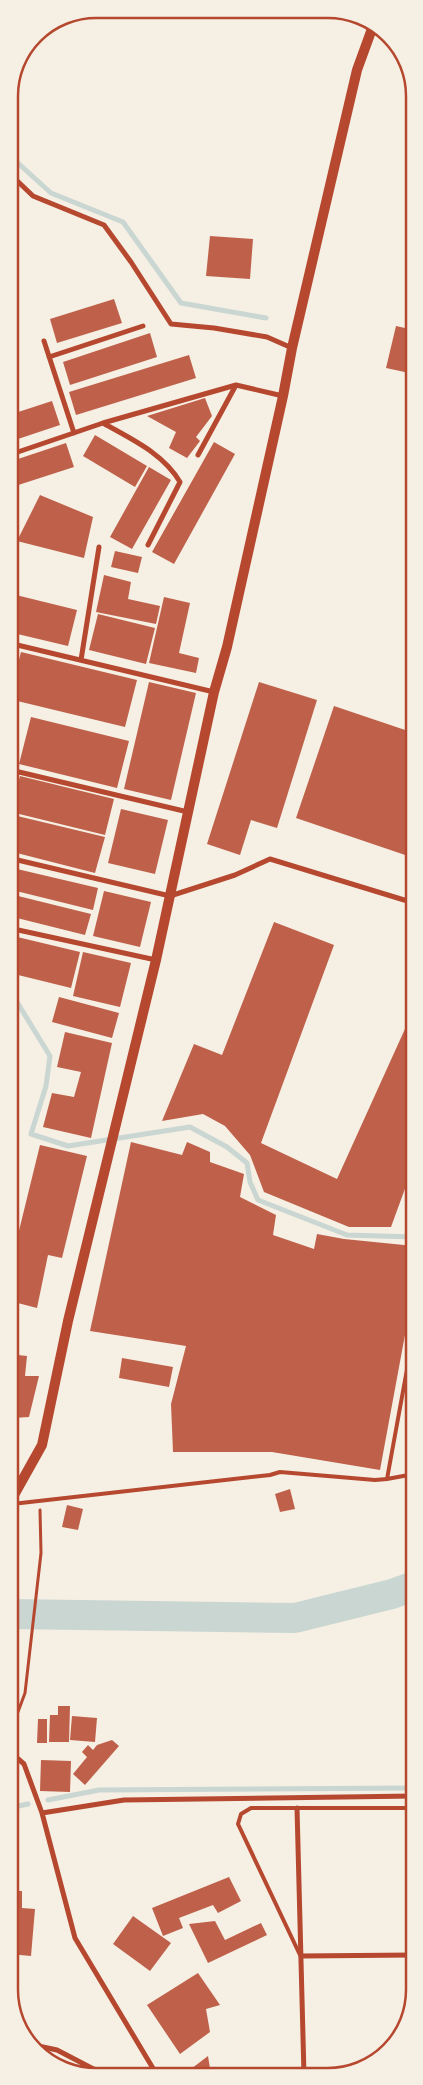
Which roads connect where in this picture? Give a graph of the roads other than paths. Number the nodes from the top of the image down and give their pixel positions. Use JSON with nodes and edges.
{"nodes":[{"id":1,"x":371,"y":31,"type":"edge"},
{"id":2,"x":18,"y":182,"type":"edge"},
{"id":3,"x":143,"y":326,"type":"dead end"},
{"id":4,"x":44,"y":341,"type":"dead end"},
{"id":5,"x":292,"y":348,"type":"junction"},
{"id":6,"x":49,"y":357,"type":"junction"},
{"id":7,"x":236,"y":385,"type":"junction"},
{"id":8,"x":283,"y":396,"type":"junction"},
{"id":9,"x":103,"y":423,"type":"junction"},
{"id":10,"x":74,"y":433,"type":"junction"},
{"id":11,"x":18,"y":452,"type":"edge"},
{"id":12,"x":198,"y":455,"type":"dead end"},
{"id":13,"x":148,"y":545,"type":"dead end"},
{"id":14,"x":99,"y":547,"type":"dead end"},
{"id":15,"x":18,"y":645,"type":"edge"},
{"id":16,"x":82,"y":660,"type":"junction"},
{"id":17,"x":214,"y":692,"type":"junction"},
{"id":18,"x":19,"y":772,"type":"dead end"},
{"id":19,"x":188,"y":812,"type":"junction"},
{"id":20,"x":18,"y":860,"type":"edge"},
{"id":21,"x":170,"y":896,"type":"junction"},
{"id":22,"x":406,"y":900,"type":"edge"},
{"id":23,"x":18,"y":930,"type":"edge"},
{"id":24,"x":156,"y":960,"type":"junction"},
{"id":25,"x":405,"y":1379,"type":"edge"},
{"id":26,"x":405,"y":1476,"type":"edge"},
{"id":27,"x":387,"y":1479,"type":"junction"},
{"id":28,"x":18,"y":1488,"type":"edge"},
{"id":29,"x":18,"y":1503,"type":"edge"},
{"id":30,"x":18,"y":1758,"type":"edge"},
{"id":31,"x":405,"y":1796,"type":"edge"},
{"id":32,"x":297,"y":1808,"type":"junction"},
{"id":33,"x":405,"y":1808,"type":"edge"},
{"id":34,"x":42,"y":1813,"type":"junction"},
{"id":35,"x":405,"y":1955,"type":"edge"},
{"id":36,"x":301,"y":1956,"type":"junction"},
{"id":37,"x":43,"y":2047,"type":"edge"},
{"id":38,"x":90,"y":2067,"type":"edge"},
{"id":39,"x":153,"y":2068,"type":"edge"},
{"id":40,"x":304,"y":2068,"type":"edge"}],
"edges":[{"from":1,"to":5,"type":"main road"},
{"from":2,"to":5,"type":"street"},
{"from":3,"to":6,"type":"street"},
{"from":4,"to":6,"type":"street"},
{"from":5,"to":8,"type":"main road"},
{"from":6,"to":10,"type":"street"},
{"from":7,"to":8,"type":"street"},
{"from":7,"to":9,"type":"street"},
{"from":7,"to":12,"type":"street"},
{"from":8,"to":17,"type":"main road"},
{"from":9,"to":10,"type":"street"},
{"from":9,"to":13,"type":"street"},
{"from":10,"to":11,"type":"street"},
{"from":14,"to":16,"type":"street"},
{"from":15,"to":16,"type":"street"},
{"from":16,"to":17,"type":"street"},
{"from":17,"to":19,"type":"main road"},
{"from":18,"to":19,"type":"street"},
{"from":19,"to":21,"type":"main road"},
{"from":20,"to":21,"type":"street"},
{"from":21,"to":22,"type":"street"},
{"from":21,"to":24,"type":"main road"},
{"from":23,"to":24,"type":"street"},
{"from":24,"to":28,"type":"main road"},
{"from":25,"to":27,"type":"lane"},
{"from":26,"to":27,"type":"lane"},
{"from":27,"to":29,"type":"lane"},
{"from":30,"to":34,"type":"street"},
{"from":31,"to":34,"type":"street"},
{"from":32,"to":33,"type":"lane"},
{"from":32,"to":36,"type":"street"},
{"from":32,"to":36,"type":"lane"},
{"from":34,"to":39,"type":"street"},
{"from":35,"to":36,"type":"street"},
{"from":36,"to":40,"type":"street"},
{"from":37,"to":38,"type":"street"}]}
